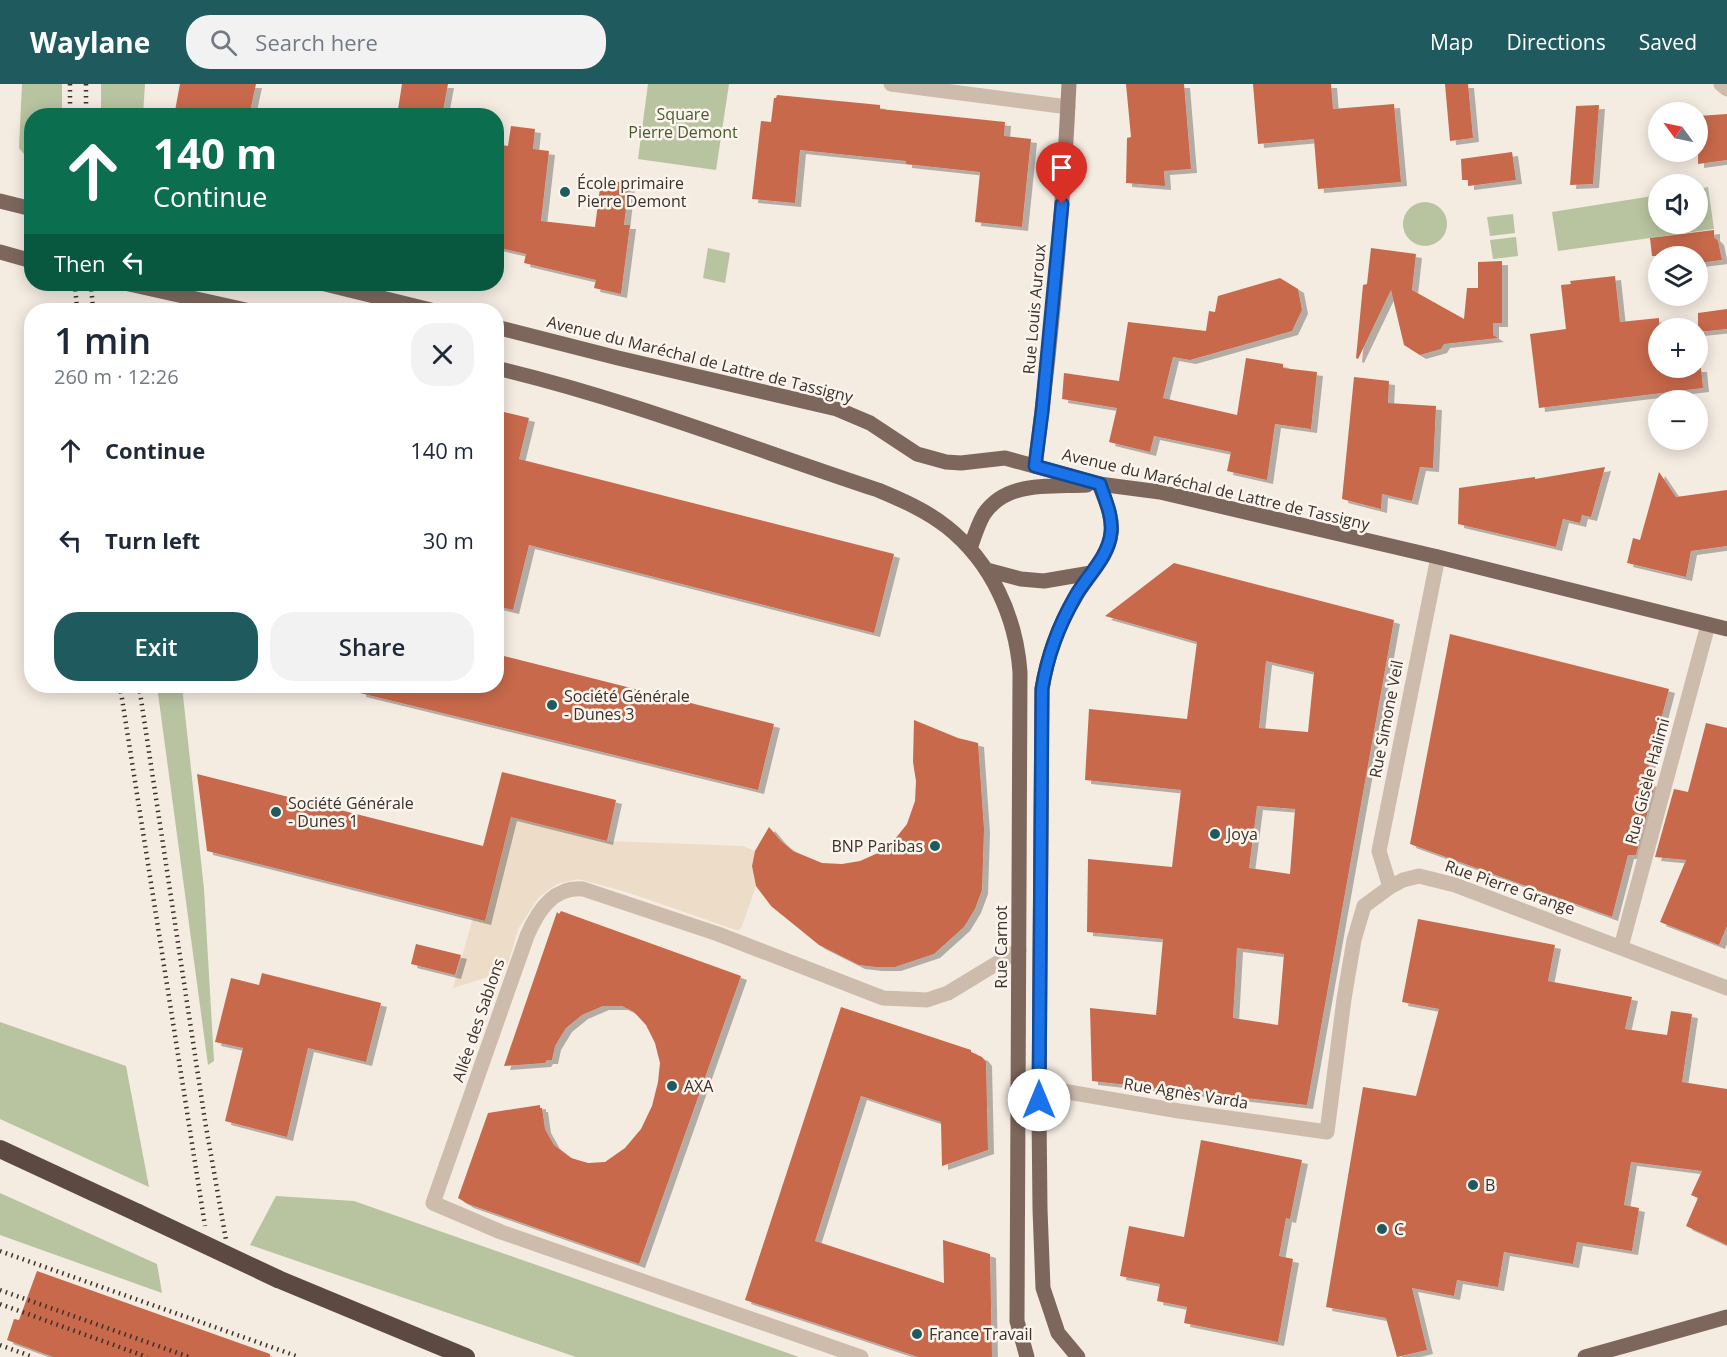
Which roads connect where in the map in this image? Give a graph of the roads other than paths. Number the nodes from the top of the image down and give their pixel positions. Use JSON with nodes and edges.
{"nodes":[{"id":1,"x":891,"y":84,"type":"edge"},
{"id":2,"x":1069,"y":84,"type":"edge"},
{"id":3,"x":1721,"y":84,"type":"edge"},
{"id":4,"x":1727,"y":89,"type":"edge"},
{"id":5,"x":1068,"y":107,"type":"junction"},
{"id":6,"x":0,"y":201,"type":"edge"},
{"id":7,"x":24,"y":207,"type":"edge"},
{"id":8,"x":0,"y":252,"type":"edge"},
{"id":9,"x":24,"y":259,"type":"edge"},
{"id":10,"x":160,"y":291,"type":"edge"},
{"id":11,"x":354,"y":291,"type":"edge"},
{"id":12,"x":214,"y":303,"type":"edge"},
{"id":13,"x":402,"y":303,"type":"edge"},
{"id":14,"x":504,"y":329,"type":"edge"},
{"id":15,"x":504,"y":370,"type":"edge"},
{"id":16,"x":1035,"y":466,"type":"junction"},
{"id":17,"x":1100,"y":484,"type":"junction"},
{"id":18,"x":970,"y":549,"type":"junction"},
{"id":19,"x":1438,"y":557,"type":"junction"},
{"id":20,"x":987,"y":570,"type":"junction"},
{"id":21,"x":1091,"y":573,"type":"junction"},
{"id":22,"x":1708,"y":624,"type":"junction"},
{"id":23,"x":1727,"y":629,"type":"edge"},
{"id":24,"x":1390,"y":886,"type":"junction"},
{"id":25,"x":1621,"y":947,"type":"junction"},
{"id":26,"x":1019,"y":950,"type":"junction"},
{"id":27,"x":1727,"y":988,"type":"edge"},
{"id":28,"x":1039,"y":1087,"type":"junction"},
{"id":29,"x":1327,"y":1132,"type":"joint"},
{"id":30,"x":0,"y":1149,"type":"edge"},
{"id":31,"x":1727,"y":1317,"type":"edge"},
{"id":32,"x":466,"y":1357,"type":"edge"},
{"id":33,"x":861,"y":1357,"type":"edge"},
{"id":34,"x":1027,"y":1357,"type":"edge"},
{"id":35,"x":1078,"y":1357,"type":"edge"},
{"id":36,"x":1584,"y":1357,"type":"edge"}],
"edges":[{"from":1,"to":5,"type":"street"},
{"from":2,"to":5,"type":"street","name":"Rue Louis Auroux"},
{"from":3,"to":4,"type":"street"},
{"from":5,"to":16,"type":"street","name":"Rue Louis Auroux"},
{"from":6,"to":7,"type":"main road"},
{"from":8,"to":9,"type":"main road"},
{"from":10,"to":12,"type":"main road"},
{"from":11,"to":13,"type":"main road"},
{"from":14,"to":16,"type":"main road","name":"Avenue du Maréchal de Lattre de Tassigny"},
{"from":15,"to":18,"type":"main road"},
{"from":16,"to":17,"type":"main road","name":"Avenue du Maréchal de Lattre de Tassigny"},
{"from":17,"to":18,"type":"main road"},
{"from":17,"to":19,"type":"main road","name":"Avenue du Maréchal de Lattre de Tassigny"},
{"from":17,"to":21,"type":"main road"},
{"from":18,"to":20,"type":"main road","name":"Rue Carnot"},
{"from":19,"to":22,"type":"main road","name":"Avenue du Maréchal de Lattre de Tassigny"},
{"from":19,"to":24,"type":"street","name":"Rue Simone Veil"},
{"from":20,"to":21,"type":"main road"},
{"from":20,"to":26,"type":"main road","name":"Rue Carnot"},
{"from":21,"to":28,"type":"main road"},
{"from":22,"to":23,"type":"main road","name":"Avenue du Maréchal de Lattre de Tassigny"},
{"from":22,"to":25,"type":"street","name":"Rue Gisèle Halimi"},
{"from":24,"to":25,"type":"street","name":"Rue Pierre Grange"},
{"from":24,"to":29,"type":"street","name":"Rue Pierre Grange"},
{"from":25,"to":27,"type":"street","name":"Rue Pierre Grange"},
{"from":26,"to":33,"type":"street","name":"Allée des Sablons"},
{"from":26,"to":34,"type":"main road","name":"Rue Carnot"},
{"from":28,"to":29,"type":"street","name":"Rue Agnès Varda"},
{"from":28,"to":35,"type":"main road"},
{"from":30,"to":32,"type":"highway","bridge":true},
{"from":31,"to":36,"type":"main road"}]}
